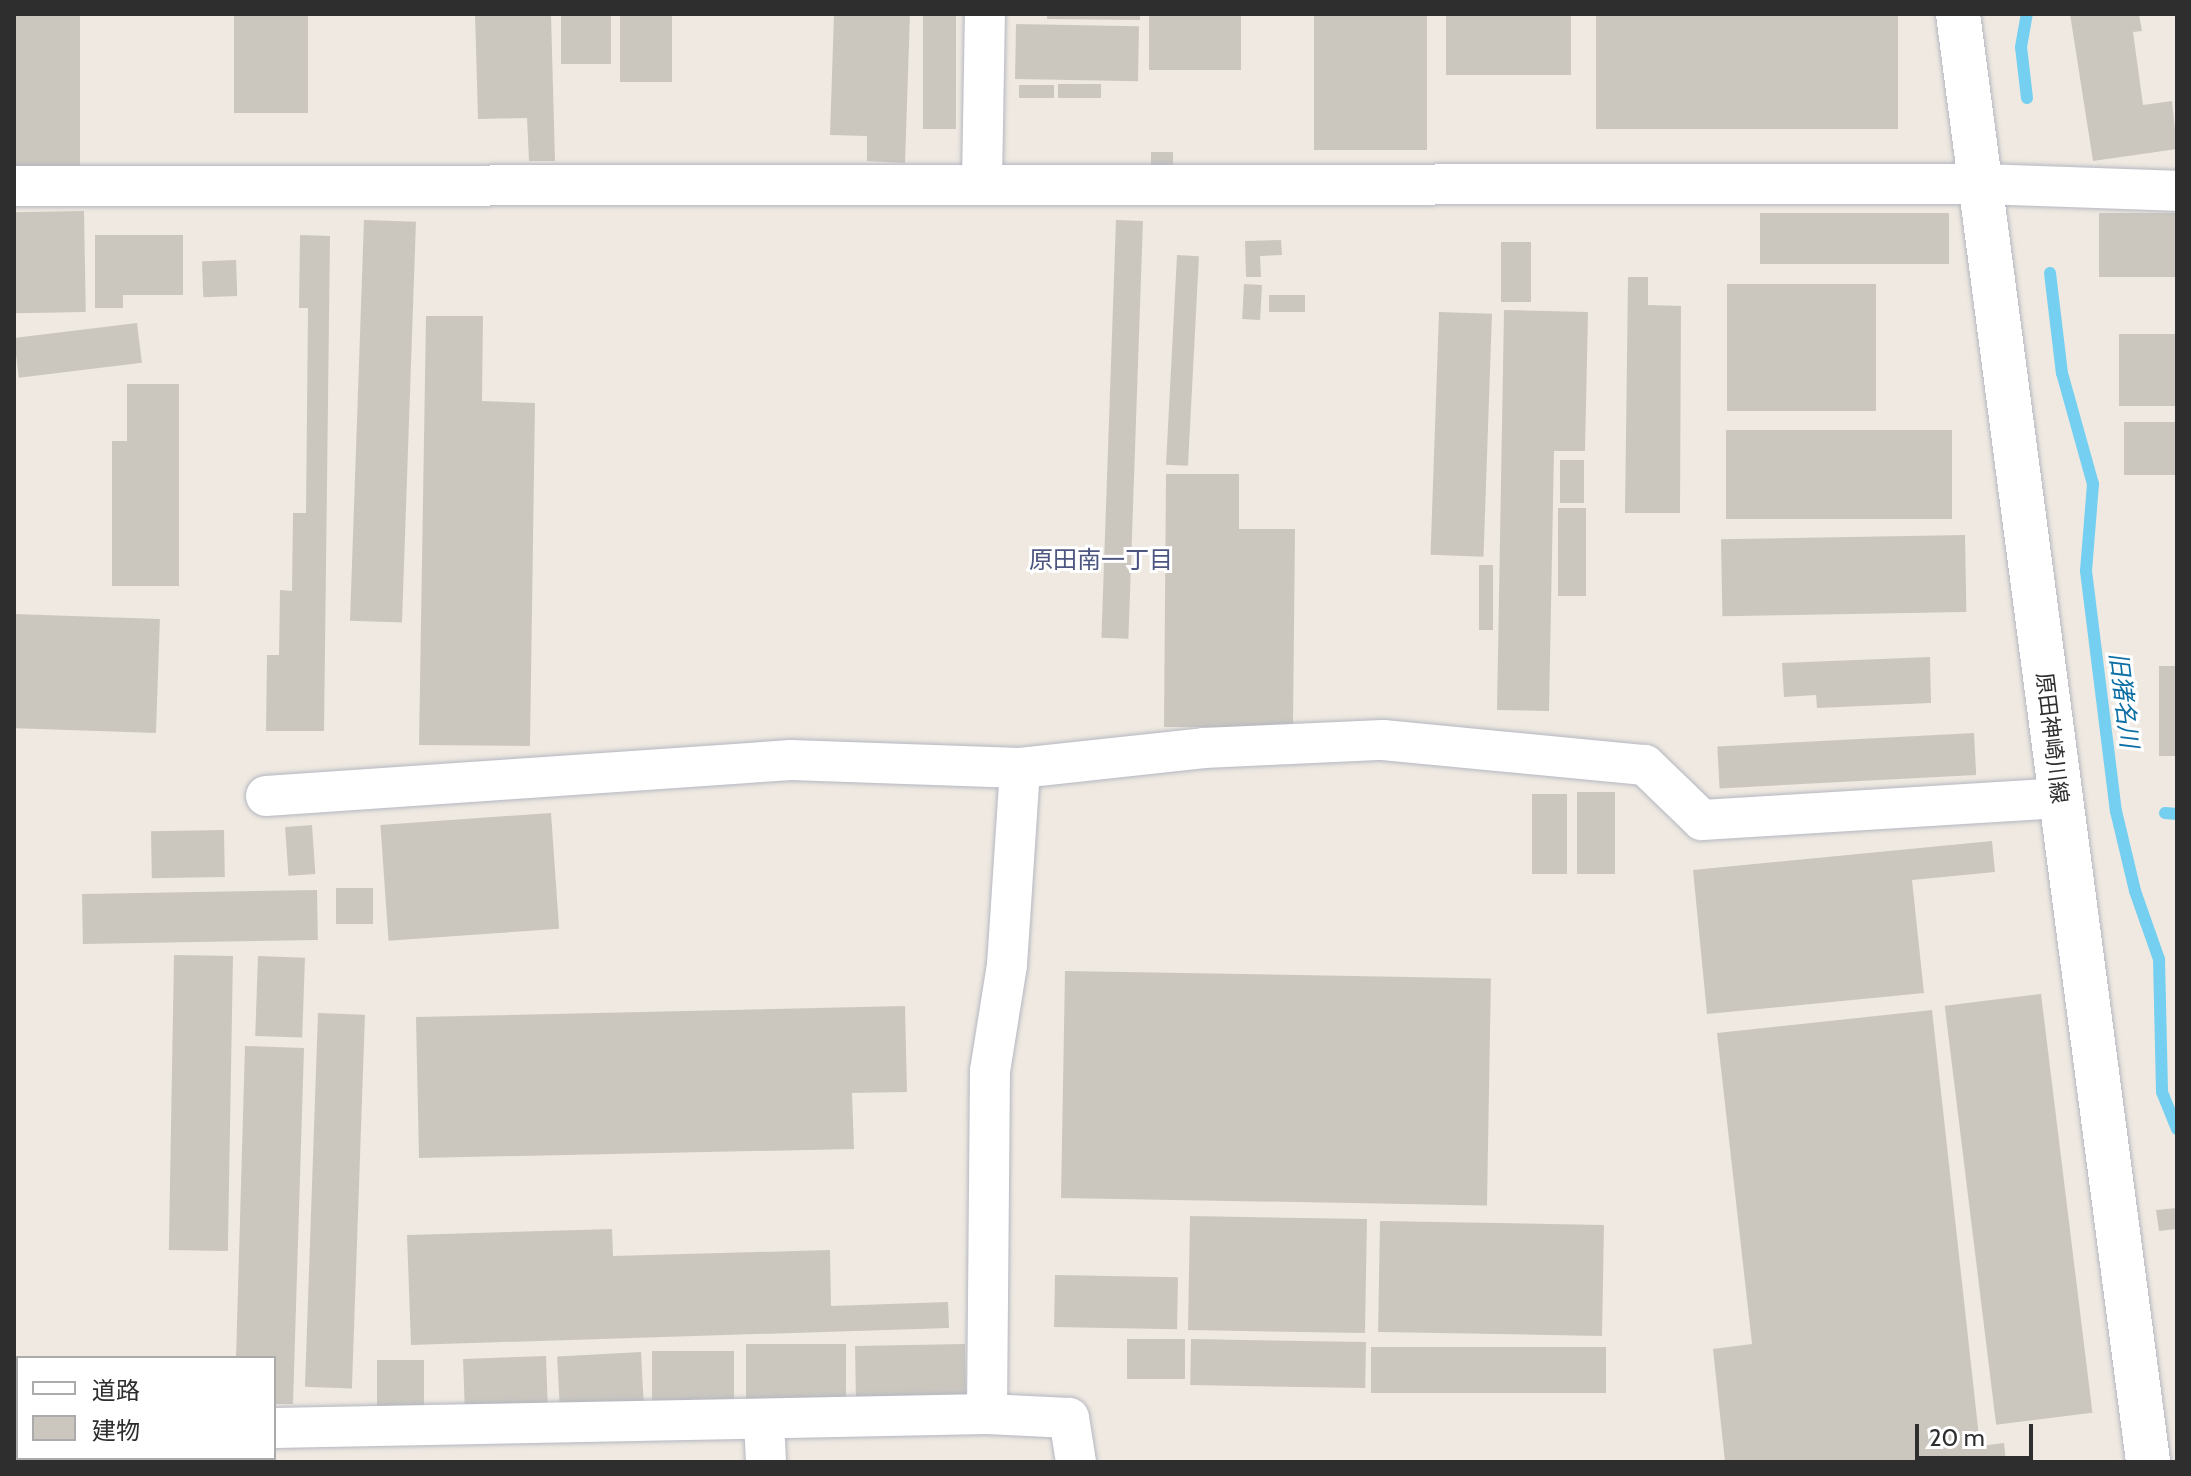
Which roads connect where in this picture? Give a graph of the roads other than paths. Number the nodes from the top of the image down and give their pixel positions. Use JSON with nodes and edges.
{"nodes":[{"id":1,"x":985,"y":14,"type":"edge"},
{"id":2,"x":1958,"y":14,"type":"edge"},
{"id":3,"x":982,"y":182,"type":"junction"},
{"id":4,"x":1980,"y":184,"type":"junction"},
{"id":5,"x":14,"y":186,"type":"edge"},
{"id":6,"x":2177,"y":191,"type":"edge"},
{"id":7,"x":1020,"y":768,"type":"junction"},
{"id":8,"x":266,"y":796,"type":"dead end"},
{"id":9,"x":2060,"y":798,"type":"junction"},
{"id":10,"x":987,"y":1414,"type":"junction"},
{"id":11,"x":764,"y":1422,"type":"junction"},
{"id":12,"x":276,"y":1428,"type":"edge"},
{"id":13,"x":363,"y":1444,"type":"edge"},
{"id":14,"x":766,"y":1462,"type":"edge"},
{"id":15,"x":1076,"y":1462,"type":"edge"},
{"id":16,"x":2148,"y":1462,"type":"edge"}],
"edges":[{"from":1,"to":3,"type":"street"},
{"from":2,"to":4,"type":"street","name":"原田神崎川線"},
{"from":3,"to":4,"type":"street"},
{"from":3,"to":5,"type":"street"},
{"from":4,"to":6,"type":"street"},
{"from":4,"to":9,"type":"street","name":"原田神崎川線"},
{"from":7,"to":8,"type":"street"},
{"from":7,"to":9,"type":"street"},
{"from":7,"to":10,"type":"street"},
{"from":9,"to":16,"type":"street","name":"原田神崎川線"},
{"from":10,"to":11,"type":"street"},
{"from":10,"to":15,"type":"street"},
{"from":11,"to":13,"type":"street"},
{"from":11,"to":14,"type":"street"},
{"from":12,"to":13,"type":"street"}]}
